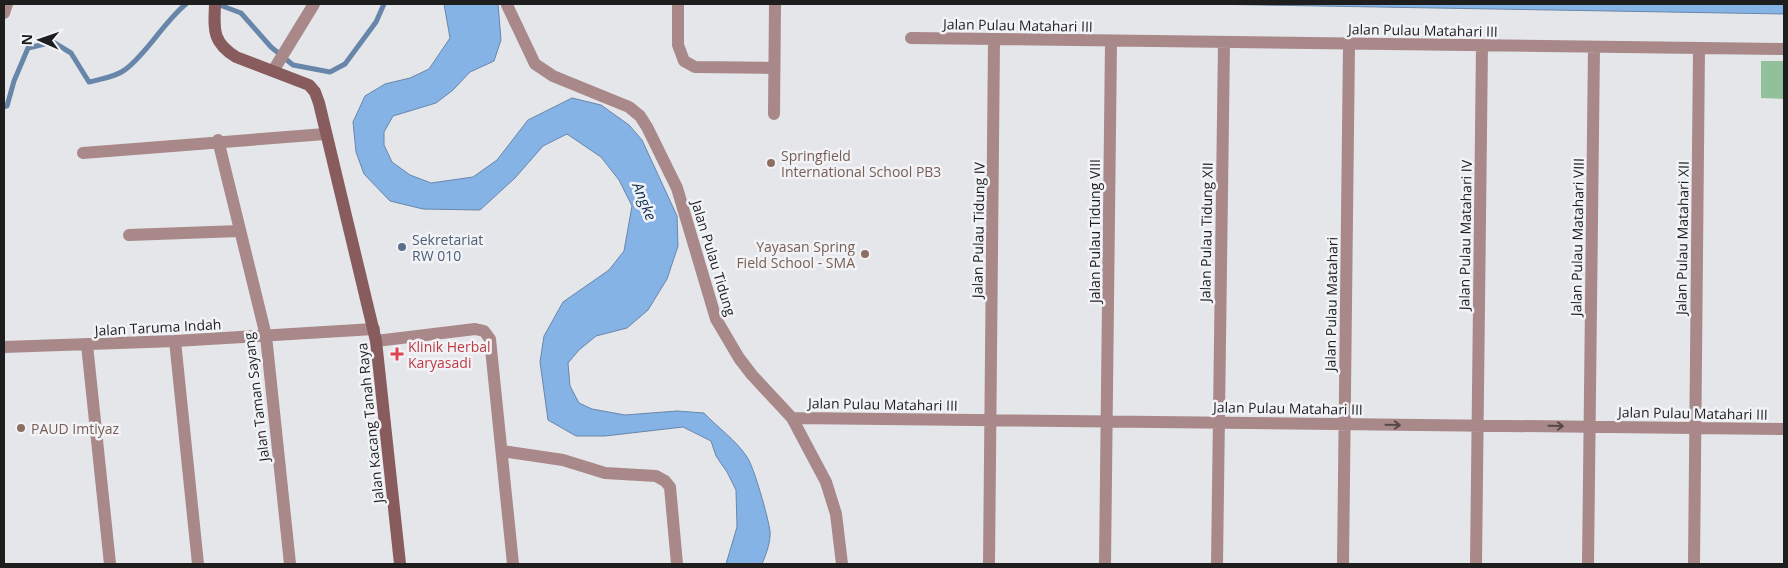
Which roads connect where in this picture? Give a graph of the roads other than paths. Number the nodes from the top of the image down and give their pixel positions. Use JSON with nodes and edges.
{"nodes":[{"id":1,"x":7,"y":4,"type":"edge"},
{"id":2,"x":314,"y":4,"type":"edge"},
{"id":3,"x":678,"y":4,"type":"edge"},
{"id":4,"x":775,"y":4,"type":"edge"},
{"id":5,"x":507,"y":6,"type":"dead end"},
{"id":6,"x":215,"y":7,"type":"edge"},
{"id":7,"x":4,"y":13,"type":"edge"},
{"id":8,"x":912,"y":38,"type":"dead end"},
{"id":9,"x":994,"y":40,"type":"junction"},
{"id":10,"x":1111,"y":42,"type":"junction"},
{"id":11,"x":1224,"y":43,"type":"junction"},
{"id":12,"x":1349,"y":44,"type":"junction"},
{"id":13,"x":1482,"y":45,"type":"junction"},
{"id":14,"x":1594,"y":47,"type":"junction"},
{"id":15,"x":1699,"y":48,"type":"junction"},
{"id":16,"x":1784,"y":49,"type":"edge"},
{"id":17,"x":774,"y":68,"type":"junction"},
{"id":18,"x":273,"y":71,"type":"junction"},
{"id":19,"x":774,"y":114,"type":"dead end"},
{"id":20,"x":325,"y":134,"type":"junction"},
{"id":21,"x":218,"y":140,"type":"junction"},
{"id":22,"x":83,"y":152,"type":"dead end"},
{"id":23,"x":239,"y":231,"type":"junction"},
{"id":24,"x":129,"y":235,"type":"dead end"},
{"id":25,"x":375,"y":335,"type":"junction"},
{"id":26,"x":266,"y":336,"type":"junction"},
{"id":27,"x":175,"y":341,"type":"junction"},
{"id":28,"x":87,"y":345,"type":"junction"},
{"id":29,"x":4,"y":347,"type":"edge"},
{"id":30,"x":792,"y":418,"type":"junction"},
{"id":31,"x":991,"y":420,"type":"junction"},
{"id":32,"x":1108,"y":421,"type":"junction"},
{"id":33,"x":1219,"y":422,"type":"junction"},
{"id":34,"x":1344,"y":424,"type":"junction"},
{"id":35,"x":1478,"y":425,"type":"junction"},
{"id":36,"x":1590,"y":427,"type":"junction"},
{"id":37,"x":1695,"y":428,"type":"junction"},
{"id":38,"x":1784,"y":429,"type":"edge"},
{"id":39,"x":502,"y":451,"type":"junction"},
{"id":40,"x":110,"y":564,"type":"edge"},
{"id":41,"x":198,"y":564,"type":"edge"},
{"id":42,"x":290,"y":564,"type":"edge"},
{"id":43,"x":400,"y":564,"type":"edge"},
{"id":44,"x":513,"y":564,"type":"edge"},
{"id":45,"x":677,"y":564,"type":"edge"},
{"id":46,"x":842,"y":564,"type":"edge"},
{"id":47,"x":989,"y":564,"type":"edge"},
{"id":48,"x":1105,"y":564,"type":"edge"},
{"id":49,"x":1217,"y":564,"type":"edge"},
{"id":50,"x":1343,"y":564,"type":"edge"},
{"id":51,"x":1476,"y":564,"type":"edge"},
{"id":52,"x":1588,"y":564,"type":"edge"},
{"id":53,"x":1694,"y":564,"type":"edge"}],
"edges":[{"from":1,"to":7,"type":"street"},
{"from":2,"to":18,"type":"street"},
{"from":3,"to":17,"type":"street"},
{"from":4,"to":17,"type":"street"},
{"from":5,"to":30,"type":"street","name":"Jalan Pulau Tidung"},
{"from":6,"to":18,"type":"street"},
{"from":8,"to":9,"type":"street","name":"Jalan Pulau Matahari III"},
{"from":9,"to":10,"type":"street","name":"Jalan Pulau Matahari III"},
{"from":9,"to":31,"type":"street","name":"Jalan Pulau Tidung IV"},
{"from":10,"to":11,"type":"street","name":"Jalan Pulau Matahari III"},
{"from":10,"to":32,"type":"street","name":"Jalan Pulau Tidung VIII"},
{"from":11,"to":12,"type":"street","name":"Jalan Pulau Matahari III"},
{"from":11,"to":33,"type":"street","name":"Jalan Pulau Tidung XII"},
{"from":12,"to":13,"type":"street","name":"Jalan Pulau Matahari III"},
{"from":12,"to":34,"type":"street","name":"Jalan Pulau Matahari"},
{"from":13,"to":14,"type":"street","name":"Jalan Pulau Matahari III"},
{"from":13,"to":35,"type":"street","name":"Jalan Pulau Matahari IV"},
{"from":14,"to":15,"type":"street","name":"Jalan Pulau Matahari III"},
{"from":14,"to":36,"type":"street","name":"Jalan Pulau Matahari VIII"},
{"from":15,"to":16,"type":"street","name":"Jalan Pulau Matahari III"},
{"from":15,"to":37,"type":"street","name":"Jalan Pulau Matahari XII"},
{"from":17,"to":19,"type":"street"},
{"from":18,"to":20,"type":"street","name":"Jalan Kacang Tanah Raya"},
{"from":20,"to":21,"type":"street"},
{"from":20,"to":25,"type":"street","name":"Jalan Kacang Tanah Raya"},
{"from":21,"to":22,"type":"street"},
{"from":21,"to":23,"type":"street","name":"Jalan Taman Sayang"},
{"from":23,"to":24,"type":"street"},
{"from":23,"to":26,"type":"street","name":"Jalan Taman Sayang"},
{"from":25,"to":26,"type":"street","name":"Jalan Taruma Indah"},
{"from":25,"to":39,"type":"street","name":"Jalan Taruma Indah"},
{"from":25,"to":43,"type":"street","name":"Jalan Kacang Tanah Raya"},
{"from":26,"to":27,"type":"street","name":"Jalan Taruma Indah"},
{"from":26,"to":42,"type":"street","name":"Jalan Taman Sayang"},
{"from":27,"to":28,"type":"street","name":"Jalan Taruma Indah"},
{"from":27,"to":41,"type":"street"},
{"from":28,"to":29,"type":"street","name":"Jalan Taruma Indah"},
{"from":28,"to":40,"type":"street"},
{"from":30,"to":31,"type":"street","name":"Jalan Pulau Matahari III"},
{"from":30,"to":46,"type":"street","name":"Jalan Pulau Tidung"},
{"from":31,"to":32,"type":"street","name":"Jalan Pulau Matahari III"},
{"from":31,"to":47,"type":"street","name":"Jalan Pulau Tidung IV"},
{"from":32,"to":33,"type":"street","name":"Jalan Pulau Matahari III"},
{"from":32,"to":48,"type":"street","name":"Jalan Pulau Tidung VIII"},
{"from":33,"to":34,"type":"street","name":"Jalan Pulau Matahari III"},
{"from":33,"to":49,"type":"street","name":"Jalan Pulau Tidung XII"},
{"from":34,"to":35,"type":"street","name":"Jalan Pulau Matahari III","one_way":true},
{"from":34,"to":50,"type":"street","name":"Jalan Pulau Matahari"},
{"from":35,"to":36,"type":"street","name":"Jalan Pulau Matahari III","one_way":true},
{"from":35,"to":51,"type":"street","name":"Jalan Pulau Matahari IV"},
{"from":36,"to":37,"type":"street","name":"Jalan Pulau Matahari III"},
{"from":36,"to":52,"type":"street","name":"Jalan Pulau Matahari VIII"},
{"from":37,"to":38,"type":"street","name":"Jalan Pulau Matahari III"},
{"from":37,"to":53,"type":"street","name":"Jalan Pulau Matahari XII"},
{"from":39,"to":44,"type":"street"},
{"from":39,"to":45,"type":"street"}]}
